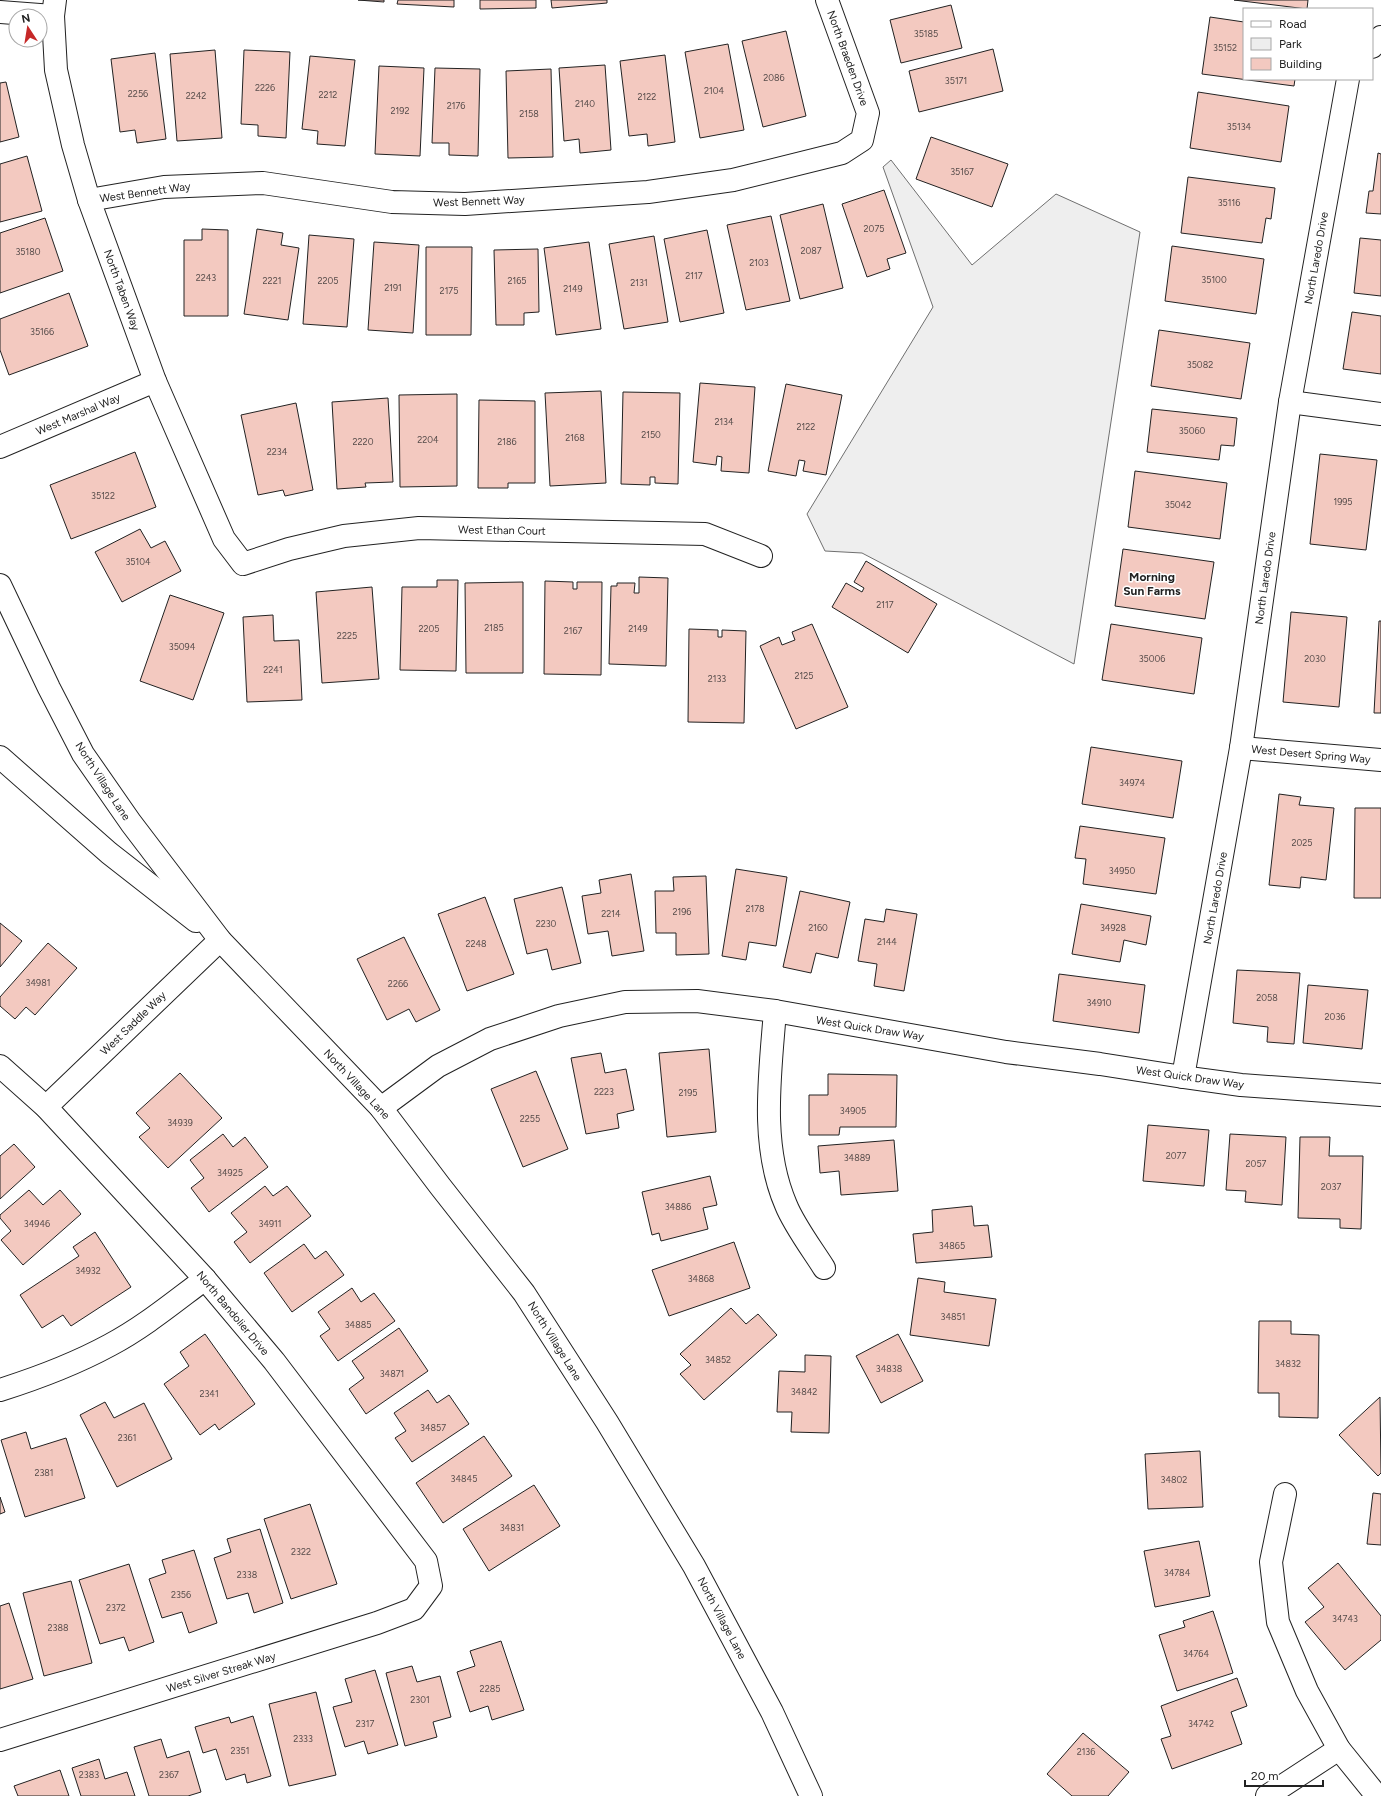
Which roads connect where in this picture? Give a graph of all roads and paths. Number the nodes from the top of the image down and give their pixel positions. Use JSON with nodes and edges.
{"nodes":[{"id":1,"x":827,"y":0,"type":"edge"},
{"id":2,"x":54,"y":8,"type":"edge"},
{"id":3,"x":0,"y":12,"type":"edge"},
{"id":4,"x":1381,"y":37,"type":"edge"},
{"id":5,"x":1373,"y":46,"type":"edge"},
{"id":6,"x":1348,"y":80,"type":"edge"},
{"id":7,"x":862,"y":140,"type":"joint"},
{"id":8,"x":89,"y":200,"type":"junction"},
{"id":9,"x":155,"y":381,"type":"junction"},
{"id":10,"x":1290,"y":402,"type":"junction"},
{"id":11,"x":1381,"y":414,"type":"edge"},
{"id":12,"x":0,"y":447,"type":"edge"},
{"id":13,"x":761,"y":556,"type":"dead end"},
{"id":14,"x":243,"y":564,"type":"joint"},
{"id":15,"x":0,"y":586,"type":"edge"},
{"id":16,"x":1241,"y":748,"type":"junction"},
{"id":17,"x":0,"y":757,"type":"edge"},
{"id":18,"x":1381,"y":760,"type":"edge"},
{"id":19,"x":220,"y":940,"type":"junction"},
{"id":20,"x":775,"y":1012,"type":"junction"},
{"id":21,"x":0,"y":1066,"type":"edge"},
{"id":22,"x":1184,"y":1077,"type":"junction"},
{"id":23,"x":1381,"y":1095,"type":"edge"},
{"id":24,"x":46,"y":1107,"type":"junction"},
{"id":25,"x":381,"y":1108,"type":"junction"},
{"id":26,"x":824,"y":1268,"type":"dead end"},
{"id":27,"x":206,"y":1279,"type":"junction"},
{"id":28,"x":0,"y":1390,"type":"edge"},
{"id":29,"x":1285,"y":1494,"type":"dead end"},
{"id":30,"x":431,"y":1586,"type":"joint"},
{"id":31,"x":0,"y":1740,"type":"edge"},
{"id":32,"x":1339,"y":1749,"type":"junction"},
{"id":33,"x":811,"y":1796,"type":"edge"},
{"id":34,"x":1267,"y":1796,"type":"edge"},
{"id":35,"x":1377,"y":1796,"type":"edge"}],
"edges":[{"from":1,"to":7,"type":"street","name":"North Braeden Drive"},
{"from":2,"to":3,"type":"street"},
{"from":2,"to":8,"type":"street","name":"North Taben Way"},
{"from":4,"to":5,"type":"street"},
{"from":6,"to":10,"type":"street","name":"North Laredo Drive"},
{"from":7,"to":8,"type":"street","name":"West Bennett Way"},
{"from":8,"to":9,"type":"street","name":"North Taben Way"},
{"from":9,"to":12,"type":"street","name":"West Marshal Way"},
{"from":9,"to":14,"type":"street","name":"North Taben Way"},
{"from":10,"to":11,"type":"street"},
{"from":10,"to":16,"type":"street","name":"North Laredo Drive"},
{"from":13,"to":14,"type":"street","name":"West Ethan Court"},
{"from":15,"to":19,"type":"street","name":"North Village Lane"},
{"from":16,"to":18,"type":"street","name":"West Desert Spring Way"},
{"from":16,"to":22,"type":"street","name":"North Laredo Drive"},
{"from":17,"to":19,"type":"street","name":"North Village Lane"},
{"from":19,"to":24,"type":"street","name":"West Saddle Way"},
{"from":19,"to":25,"type":"street","name":"North Village Lane"},
{"from":20,"to":22,"type":"street","name":"West Quick Draw Way"},
{"from":20,"to":25,"type":"street","name":"West Quick Draw Way"},
{"from":20,"to":26,"type":"street"},
{"from":21,"to":24,"type":"street","name":"North Bandolier Drive"},
{"from":22,"to":23,"type":"street","name":"West Quick Draw Way"},
{"from":24,"to":27,"type":"street","name":"North Bandolier Drive"},
{"from":25,"to":33,"type":"street","name":"North Village Lane"},
{"from":27,"to":28,"type":"street"},
{"from":27,"to":30,"type":"street","name":"North Bandolier Drive"},
{"from":29,"to":32,"type":"street"},
{"from":30,"to":31,"type":"street","name":"West Silver Streak Way"},
{"from":32,"to":34,"type":"street"},
{"from":32,"to":35,"type":"street"}]}
